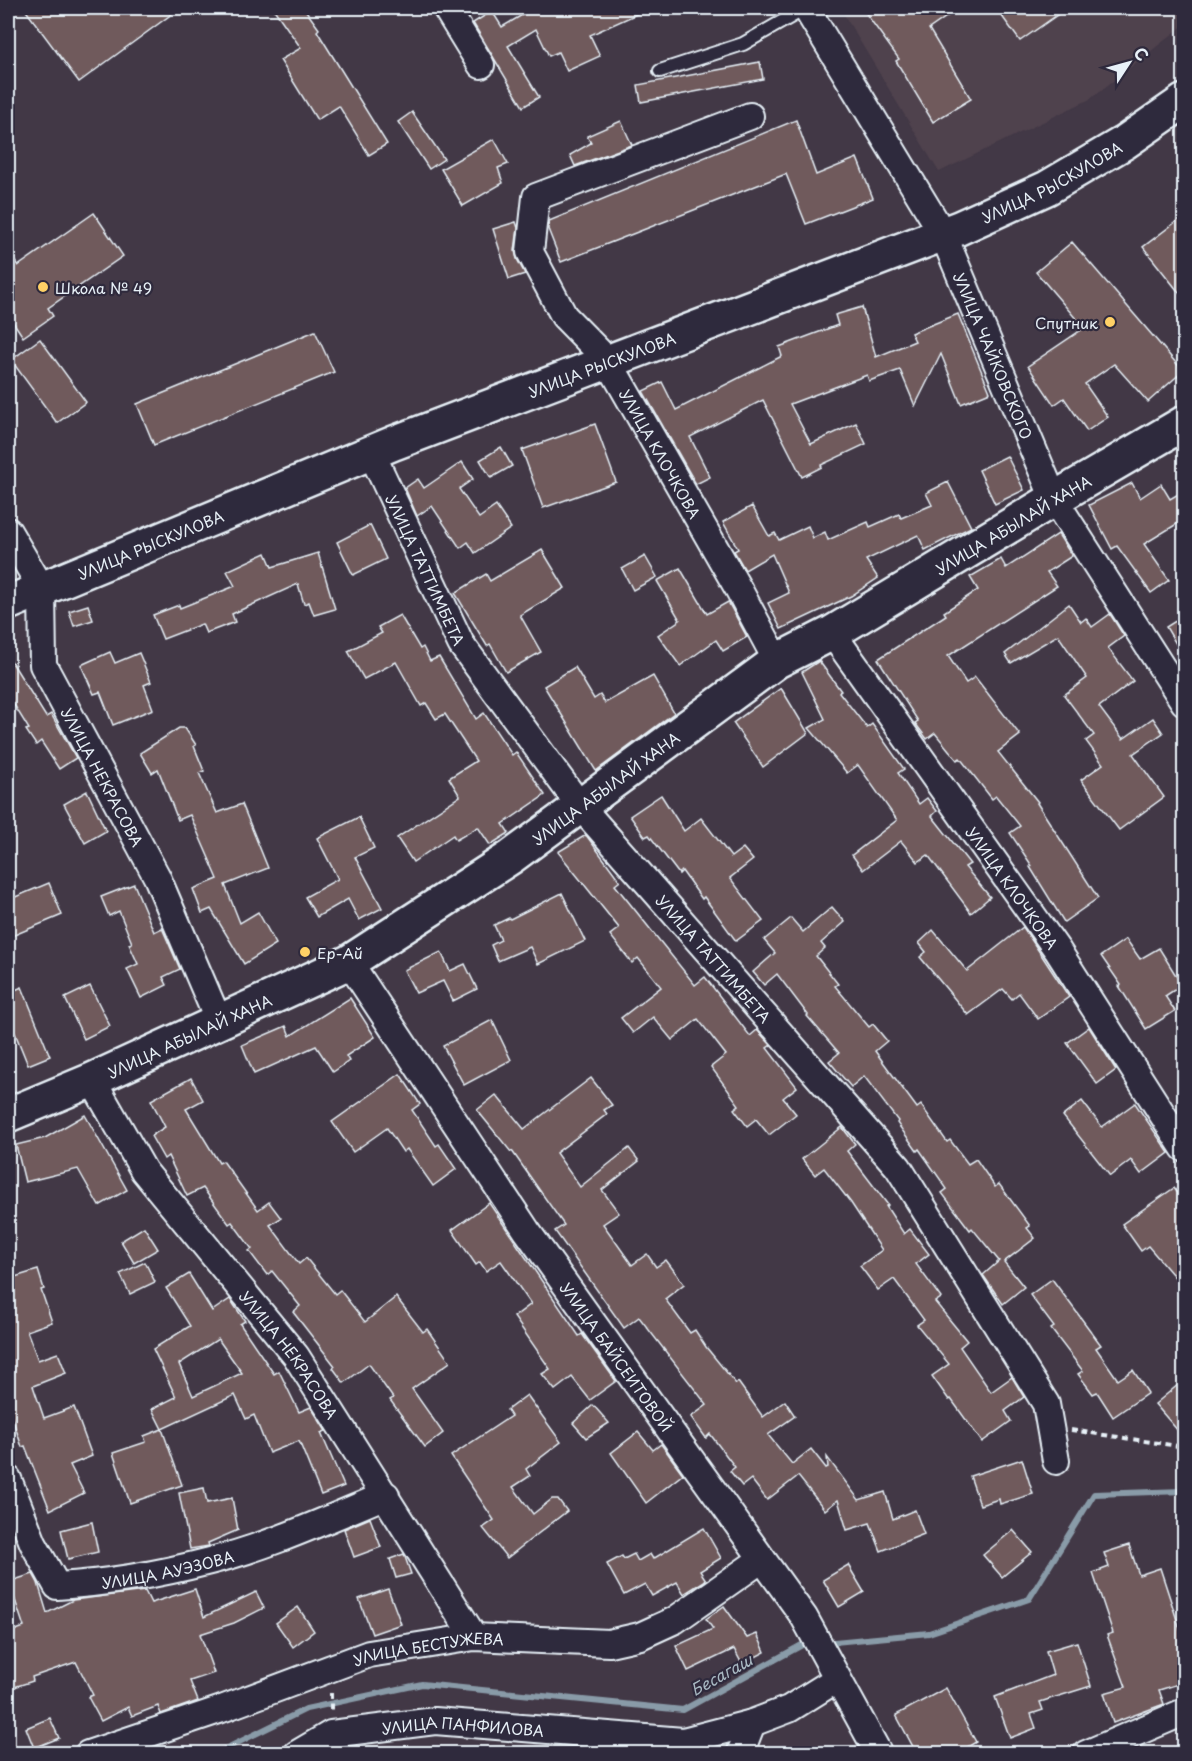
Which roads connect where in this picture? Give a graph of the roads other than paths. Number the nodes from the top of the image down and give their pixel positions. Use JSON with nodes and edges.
{"nodes":[{"id":1,"x":446,"y":8,"type":"edge"},
{"id":2,"x":806,"y":8,"type":"edge"},
{"id":3,"x":481,"y":66,"type":"dead end"},
{"id":4,"x":660,"y":71,"type":"dead end"},
{"id":5,"x":1185,"y":101,"type":"edge"},
{"id":6,"x":750,"y":116,"type":"dead end"},
{"id":7,"x":943,"y":234,"type":"junction"},
{"id":8,"x":608,"y":361,"type":"junction"},
{"id":9,"x":1185,"y":423,"type":"edge"},
{"id":10,"x":372,"y":452,"type":"junction"},
{"id":11,"x":1054,"y":499,"type":"junction"},
{"id":12,"x":8,"y":531,"type":"edge"},
{"id":13,"x":42,"y":589,"type":"junction"},
{"id":14,"x":8,"y":603,"type":"edge"},
{"id":15,"x":832,"y":633,"type":"junction"},
{"id":16,"x":777,"y":661,"type":"junction"},
{"id":17,"x":1185,"y":702,"type":"edge"},
{"id":18,"x":580,"y":806,"type":"junction"},
{"id":19,"x":350,"y":962,"type":"junction"},
{"id":20,"x":219,"y":1022,"type":"junction"},
{"id":21,"x":92,"y":1080,"type":"junction"},
{"id":22,"x":8,"y":1115,"type":"edge"},
{"id":23,"x":1185,"y":1148,"type":"edge"},
{"id":24,"x":1056,"y":1461,"type":"dead end"},
{"id":25,"x":8,"y":1479,"type":"edge"},
{"id":26,"x":386,"y":1495,"type":"junction"},
{"id":27,"x":762,"y":1559,"type":"junction"},
{"id":28,"x":474,"y":1637,"type":"junction"},
{"id":29,"x":833,"y":1670,"type":"junction"},
{"id":30,"x":1185,"y":1712,"type":"edge"},
{"id":31,"x":752,"y":1723,"type":"junction"},
{"id":32,"x":88,"y":1754,"type":"edge"},
{"id":33,"x":297,"y":1754,"type":"edge"},
{"id":34,"x":740,"y":1754,"type":"edge"},
{"id":35,"x":879,"y":1754,"type":"edge"},
{"id":36,"x":1086,"y":1754,"type":"edge"}],
"edges":[{"from":1,"to":3,"type":"street"},
{"from":2,"to":4,"type":"lane"},
{"from":2,"to":7,"type":"street","name":"УЛИЦА ЧАЙКОВСКОГО"},
{"from":5,"to":7,"type":"street","name":"УЛИЦА РЫСКУЛОВА"},
{"from":6,"to":8,"type":"street","name":"УЛИЦА КЛОЧКОВА"},
{"from":7,"to":8,"type":"street","name":"УЛИЦА РЫСКУЛОВА"},
{"from":7,"to":11,"type":"street","name":"УЛИЦА ЧАЙКОВСКОГО"},
{"from":8,"to":10,"type":"street","name":"УЛИЦА РЫСКУЛОВА"},
{"from":8,"to":16,"type":"street","name":"УЛИЦА КЛОЧКОВА"},
{"from":9,"to":11,"type":"street","name":"УЛИЦА АБЫЛАЙ ХАНА"},
{"from":10,"to":13,"type":"street","name":"УЛИЦА РЫСКУЛОВА"},
{"from":10,"to":18,"type":"street","name":"УЛИЦА ТАТТИМБЕТА"},
{"from":11,"to":15,"type":"street","name":"УЛИЦА АБЫЛАЙ ХАНА"},
{"from":11,"to":17,"type":"street","name":"УЛИЦА ЧАЙКОВСКОГО"},
{"from":12,"to":13,"type":"street","name":"УЛИЦА НЕКРАСОВА"},
{"from":13,"to":14,"type":"street","name":"УЛИЦА РЫСКУЛОВА"},
{"from":13,"to":20,"type":"street","name":"УЛИЦА НЕКРАСОВА"},
{"from":15,"to":16,"type":"street","name":"УЛИЦА АБЫЛАЙ ХАНА"},
{"from":15,"to":23,"type":"street","name":"УЛИЦА КЛОЧКОВА"},
{"from":16,"to":18,"type":"street","name":"УЛИЦА АБЫЛАЙ ХАНА"},
{"from":18,"to":19,"type":"street","name":"УЛИЦА АБЫЛАЙ ХАНА"},
{"from":18,"to":24,"type":"street","name":"УЛИЦА ТАТТИМБЕТА"},
{"from":19,"to":20,"type":"street","name":"УЛИЦА АБЫЛАЙ ХАНА"},
{"from":19,"to":27,"type":"street","name":"УЛИЦА БАЙСЕИТОВОЙ"},
{"from":20,"to":21,"type":"street","name":"УЛИЦА АБЫЛАЙ ХАНА"},
{"from":21,"to":22,"type":"street","name":"УЛИЦА АБЫЛАЙ ХАНА"},
{"from":21,"to":26,"type":"street","name":"УЛИЦА НЕКРАСОВА"},
{"from":25,"to":26,"type":"street","name":"УЛИЦА АУЭЗОВА"},
{"from":26,"to":28,"type":"street","name":"УЛИЦА НЕКРАСОВА"},
{"from":27,"to":28,"type":"street","name":"УЛИЦА БЕСТУЖЕВА"},
{"from":27,"to":29,"type":"street","name":"УЛИЦА БАЙСЕИТОВОЙ"},
{"from":28,"to":32,"type":"street","name":"УЛИЦА БЕСТУЖЕВА"},
{"from":29,"to":31,"type":"street","name":"УЛИЦА ПАНФИЛОВА"},
{"from":29,"to":35,"type":"street","name":"УЛИЦА БАЙСЕИТОВОЙ"},
{"from":30,"to":36,"type":"street"},
{"from":31,"to":33,"type":"street","name":"УЛИЦА ПАНФИЛОВА"},
{"from":31,"to":34,"type":"street"}]}
